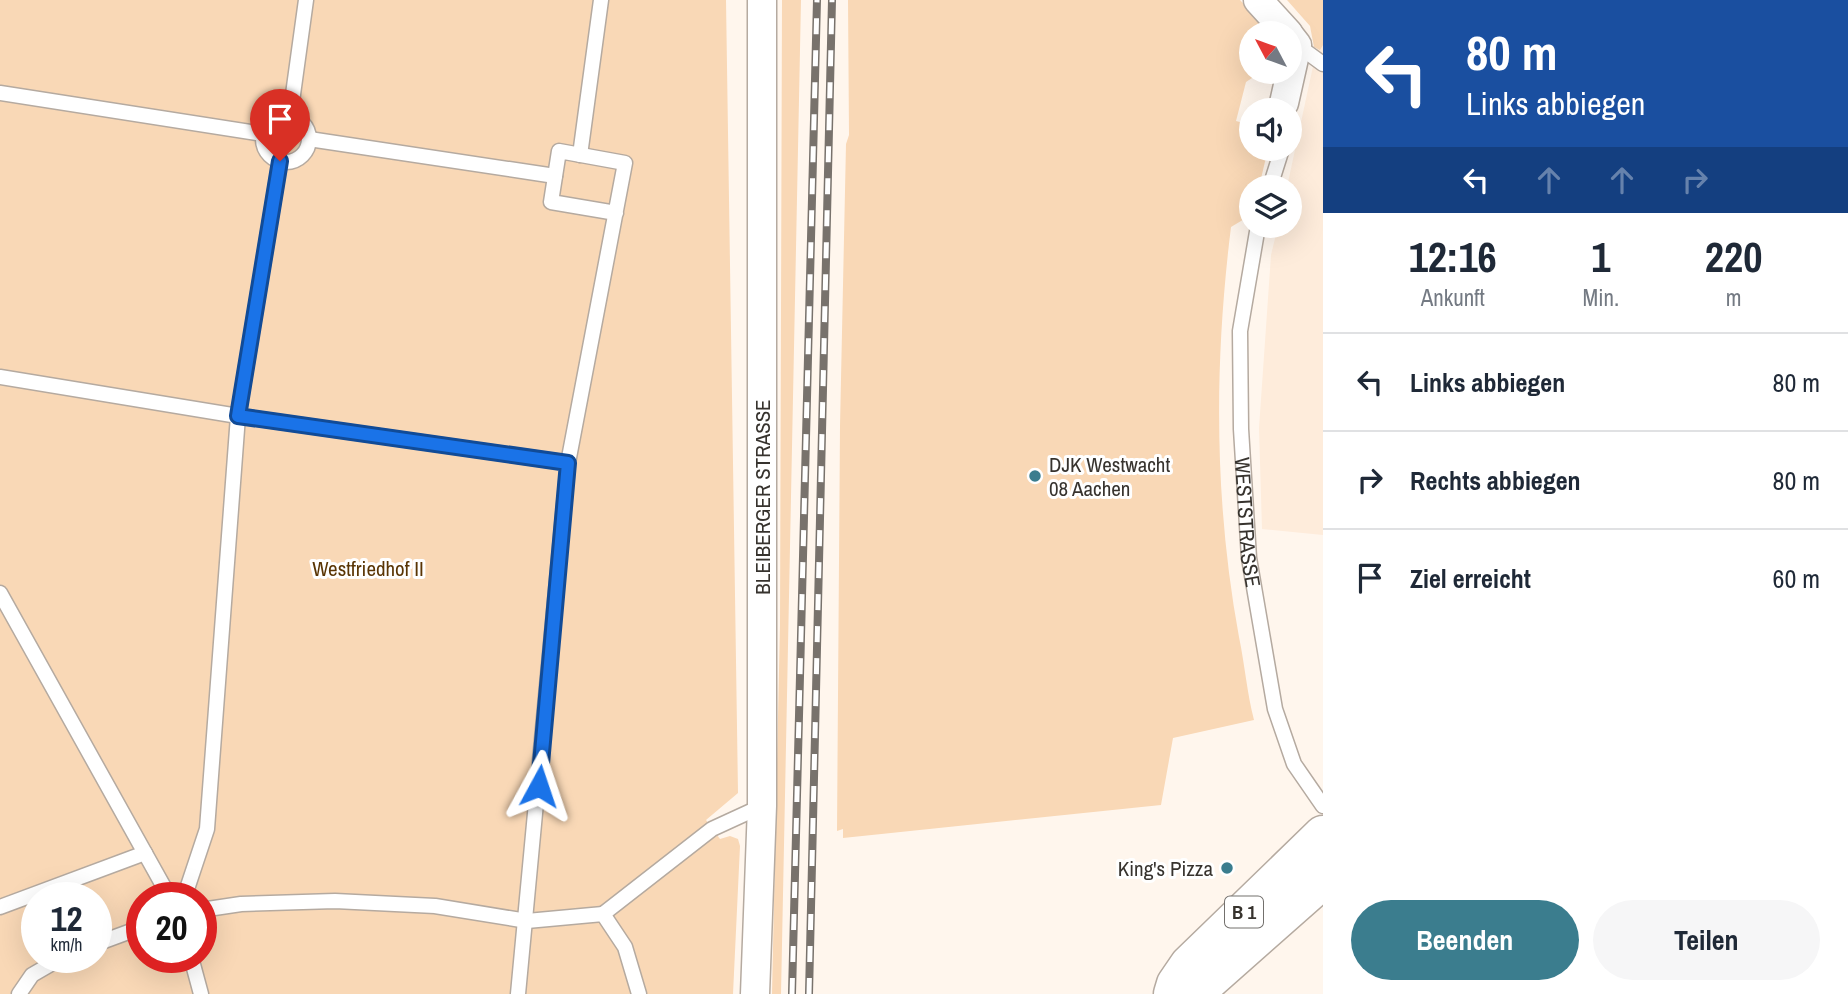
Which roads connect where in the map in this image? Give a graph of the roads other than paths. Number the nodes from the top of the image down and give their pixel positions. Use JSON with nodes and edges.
{"nodes":[{"id":1,"x":306,"y":0,"type":"edge"},
{"id":2,"x":601,"y":0,"type":"edge"},
{"id":3,"x":762,"y":0,"type":"edge"},
{"id":4,"x":1258,"y":0,"type":"edge"},
{"id":5,"x":1276,"y":21,"type":"edge"},
{"id":6,"x":1302,"y":47,"type":"edge"},
{"id":7,"x":1323,"y":64,"type":"edge"},
{"id":8,"x":0,"y":93,"type":"edge"},
{"id":9,"x":290,"y":116,"type":"junction"},
{"id":10,"x":263,"y":134,"type":"junction"},
{"id":11,"x":309,"y":139,"type":"junction"},
{"id":12,"x":580,"y":155,"type":"junction"},
{"id":13,"x":280,"y":161,"type":"junction"},
{"id":14,"x":555,"y":176,"type":"junction"},
{"id":15,"x":616,"y":213,"type":"junction"},
{"id":16,"x":1256,"y":238,"type":"edge"},
{"id":17,"x":0,"y":377,"type":"edge"},
{"id":18,"x":238,"y":416,"type":"junction"},
{"id":19,"x":568,"y":463,"type":"junction"},
{"id":20,"x":1,"y":597,"type":"edge"},
{"id":21,"x":762,"y":806,"type":"junction"},
{"id":22,"x":1323,"y":806,"type":"edge"},
{"id":23,"x":1323,"y":835,"type":"edge"},
{"id":24,"x":145,"y":853,"type":"junction"},
{"id":25,"x":1323,"y":879,"type":"edge"},
{"id":26,"x":161,"y":882,"type":"edge"},
{"id":27,"x":189,"y":882,"type":"edge"},
{"id":28,"x":0,"y":907,"type":"edge"},
{"id":29,"x":217,"y":908,"type":"edge"},
{"id":30,"x":603,"y":914,"type":"junction"},
{"id":31,"x":527,"y":921,"type":"junction"},
{"id":32,"x":35,"y":973,"type":"edge"},
{"id":33,"x":195,"y":973,"type":"edge"},
{"id":34,"x":19,"y":994,"type":"edge"},
{"id":35,"x":201,"y":994,"type":"edge"},
{"id":36,"x":518,"y":994,"type":"edge"},
{"id":37,"x":639,"y":994,"type":"edge"},
{"id":38,"x":755,"y":994,"type":"edge"},
{"id":39,"x":1173,"y":994,"type":"edge"},
{"id":40,"x":1190,"y":994,"type":"edge"}],
"edges":[{"from":1,"to":9,"type":"lane"},
{"from":2,"to":12,"type":"lane"},
{"from":3,"to":21,"type":"street","name":"BLEIBERGER STRASSE"},
{"from":4,"to":5,"type":"street"},
{"from":6,"to":7,"type":"lane"},
{"from":8,"to":10,"type":"lane"},
{"from":9,"to":10,"type":"lane"},
{"from":9,"to":11,"type":"lane"},
{"from":10,"to":13,"type":"lane"},
{"from":11,"to":13,"type":"lane"},
{"from":11,"to":14,"type":"lane"},
{"from":12,"to":14,"type":"lane"},
{"from":12,"to":15,"type":"lane"},
{"from":13,"to":18,"type":"lane"},
{"from":14,"to":15,"type":"lane"},
{"from":15,"to":19,"type":"lane"},
{"from":16,"to":22,"type":"lane","name":"WESTSTRASSE"},
{"from":17,"to":18,"type":"lane"},
{"from":18,"to":19,"type":"lane"},
{"from":18,"to":27,"type":"lane"},
{"from":19,"to":31,"type":"lane"},
{"from":20,"to":24,"type":"lane"},
{"from":21,"to":30,"type":"lane"},
{"from":21,"to":38,"type":"street","name":"BLEIBERGER STRASSE"},
{"from":23,"to":39,"type":"main road","number":"B 1"},
{"from":24,"to":26,"type":"lane"},
{"from":24,"to":28,"type":"lane"},
{"from":25,"to":40,"type":"main road","number":"B 1"},
{"from":29,"to":31,"type":"lane"},
{"from":30,"to":31,"type":"lane"},
{"from":30,"to":37,"type":"lane"},
{"from":31,"to":36,"type":"lane"},
{"from":32,"to":34,"type":"lane"},
{"from":33,"to":35,"type":"lane"}]}
